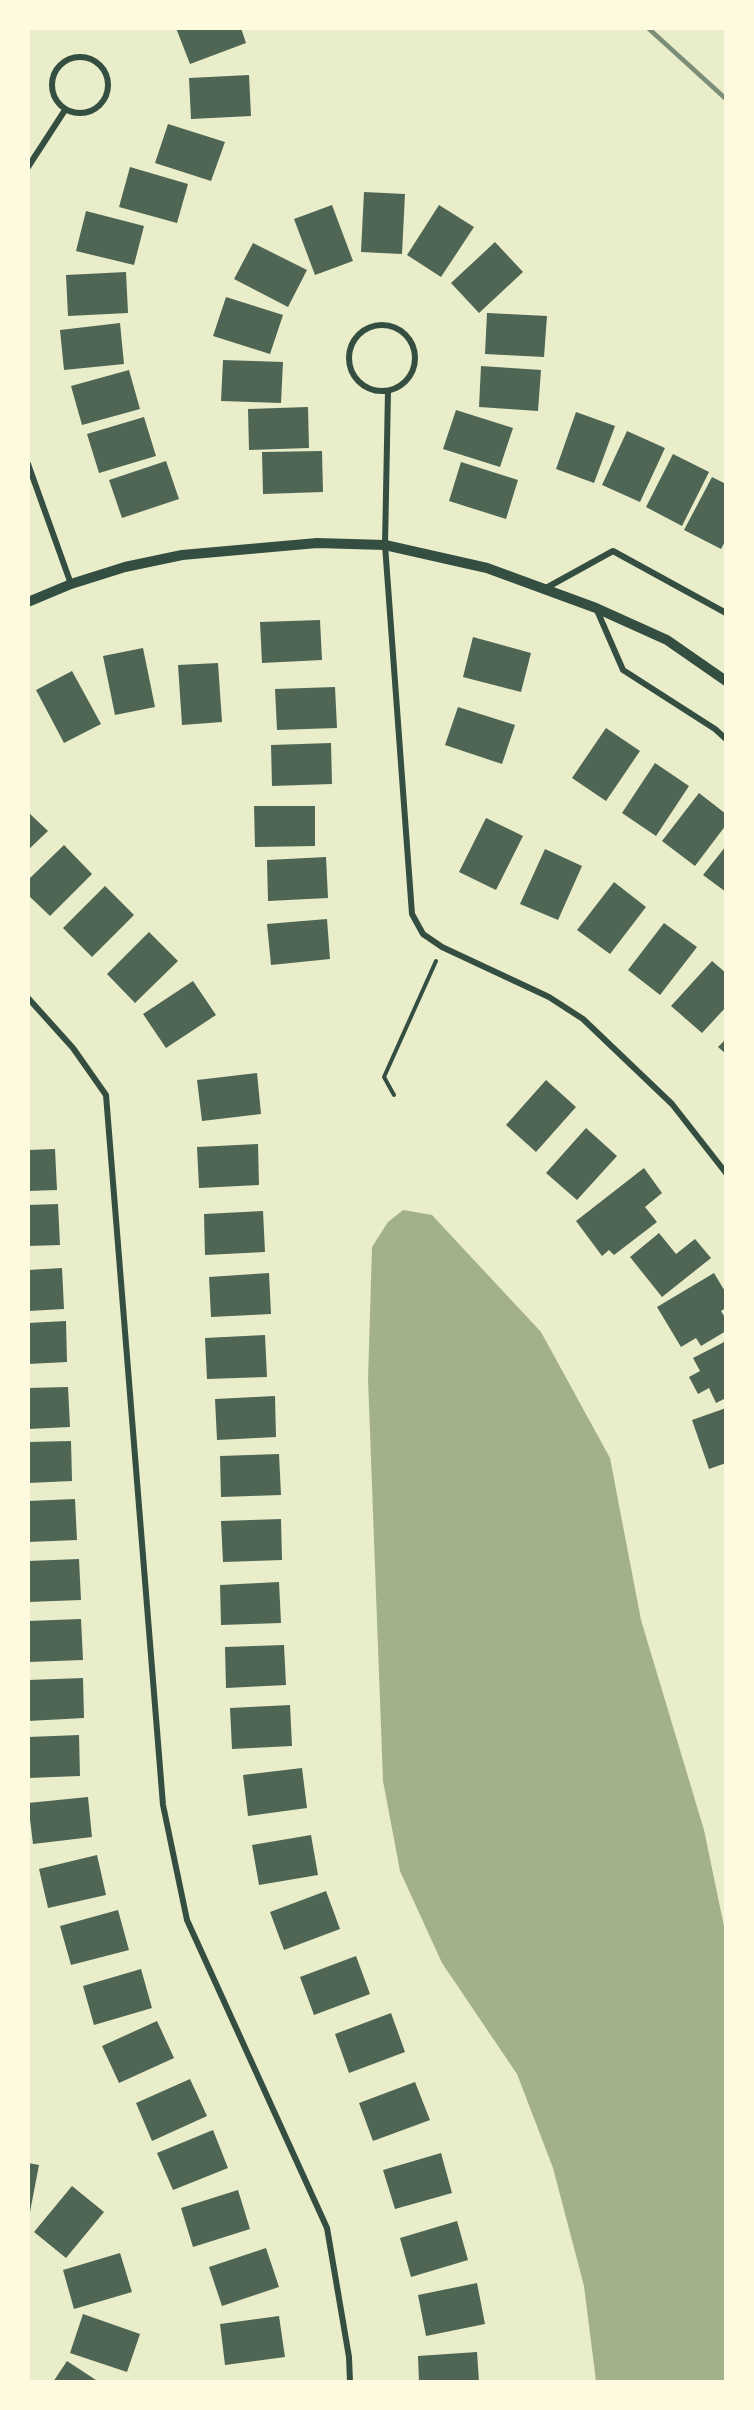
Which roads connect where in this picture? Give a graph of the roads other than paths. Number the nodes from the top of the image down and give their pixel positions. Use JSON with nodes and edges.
{"nodes":[{"id":1,"x":65,"y":110,"type":"junction"},
{"id":2,"x":28,"y":166,"type":"edge"},
{"id":3,"x":388,"y":391,"type":"junction"},
{"id":4,"x":28,"y":464,"type":"edge"},
{"id":5,"x":385,"y":545,"type":"junction"},
{"id":6,"x":71,"y":584,"type":"junction"},
{"id":7,"x":546,"y":588,"type":"junction"},
{"id":8,"x":28,"y":602,"type":"edge"},
{"id":9,"x":596,"y":608,"type":"junction"},
{"id":10,"x":726,"y":613,"type":"edge"},
{"id":11,"x":726,"y":681,"type":"edge"},
{"id":12,"x":726,"y":739,"type":"edge"},
{"id":13,"x":28,"y":998,"type":"edge"},
{"id":14,"x":726,"y":1173,"type":"edge"},
{"id":15,"x":350,"y":2382,"type":"edge"}],
"edges":[{"from":1,"to":1,"type":"street"},
{"from":1,"to":2,"type":"street"},
{"from":3,"to":3,"type":"street"},
{"from":3,"to":5,"type":"street"},
{"from":4,"to":6,"type":"street"},
{"from":5,"to":6,"type":"street"},
{"from":5,"to":7,"type":"street"},
{"from":5,"to":14,"type":"street"},
{"from":6,"to":8,"type":"street"},
{"from":7,"to":9,"type":"street"},
{"from":7,"to":10,"type":"street"},
{"from":9,"to":11,"type":"street"},
{"from":9,"to":12,"type":"street"},
{"from":13,"to":15,"type":"street"}]}
